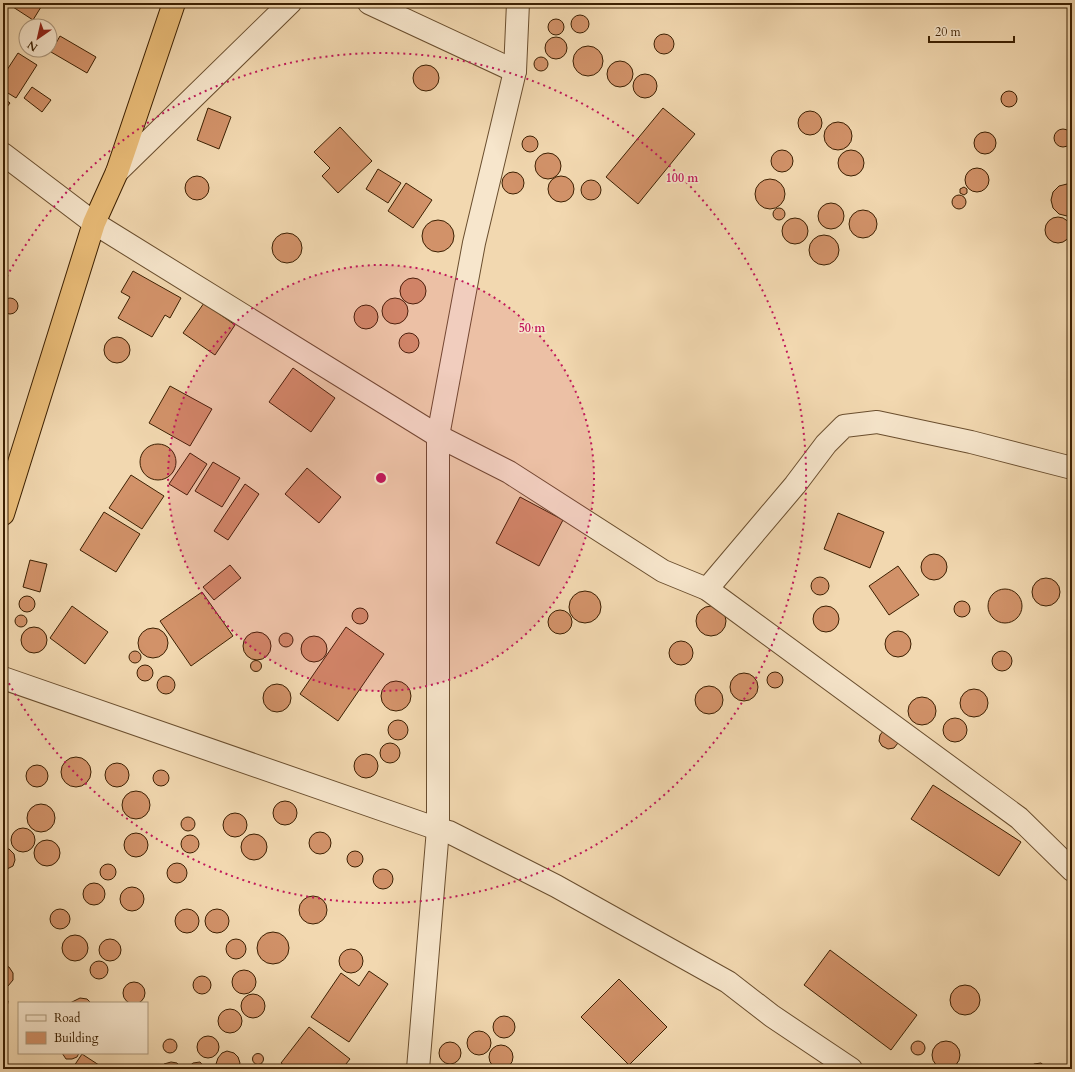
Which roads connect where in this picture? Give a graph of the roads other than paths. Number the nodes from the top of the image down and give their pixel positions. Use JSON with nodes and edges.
{"nodes":[{"id":1,"x":174,"y":3,"type":"edge"},
{"id":2,"x":290,"y":3,"type":"edge"},
{"id":3,"x":369,"y":3,"type":"edge"},
{"id":4,"x":518,"y":3,"type":"edge"},
{"id":5,"x":515,"y":71,"type":"junction"},
{"id":6,"x":3,"y":154,"type":"edge"},
{"id":7,"x":117,"y":172,"type":"junction"},
{"id":8,"x":94,"y":223,"type":"junction"},
{"id":9,"x":438,"y":436,"type":"junction"},
{"id":10,"x":1072,"y":468,"type":"edge"},
{"id":11,"x":3,"y":514,"type":"edge"},
{"id":12,"x":707,"y":589,"type":"junction"},
{"id":13,"x":3,"y":678,"type":"edge"},
{"id":14,"x":438,"y":829,"type":"junction"},
{"id":15,"x":1072,"y":870,"type":"edge"},
{"id":16,"x":418,"y":1069,"type":"edge"},
{"id":17,"x":851,"y":1069,"type":"edge"}],
"edges":[{"from":1,"to":7,"type":"highway"},
{"from":2,"to":7,"type":"street"},
{"from":3,"to":5,"type":"street"},
{"from":4,"to":5,"type":"street"},
{"from":5,"to":9,"type":"street"},
{"from":6,"to":8,"type":"street"},
{"from":7,"to":8,"type":"highway"},
{"from":8,"to":9,"type":"street"},
{"from":8,"to":11,"type":"highway"},
{"from":9,"to":12,"type":"street"},
{"from":9,"to":14,"type":"street"},
{"from":10,"to":12,"type":"street"},
{"from":12,"to":15,"type":"street"},
{"from":13,"to":14,"type":"street"},
{"from":14,"to":16,"type":"street"},
{"from":14,"to":17,"type":"street"}]}
